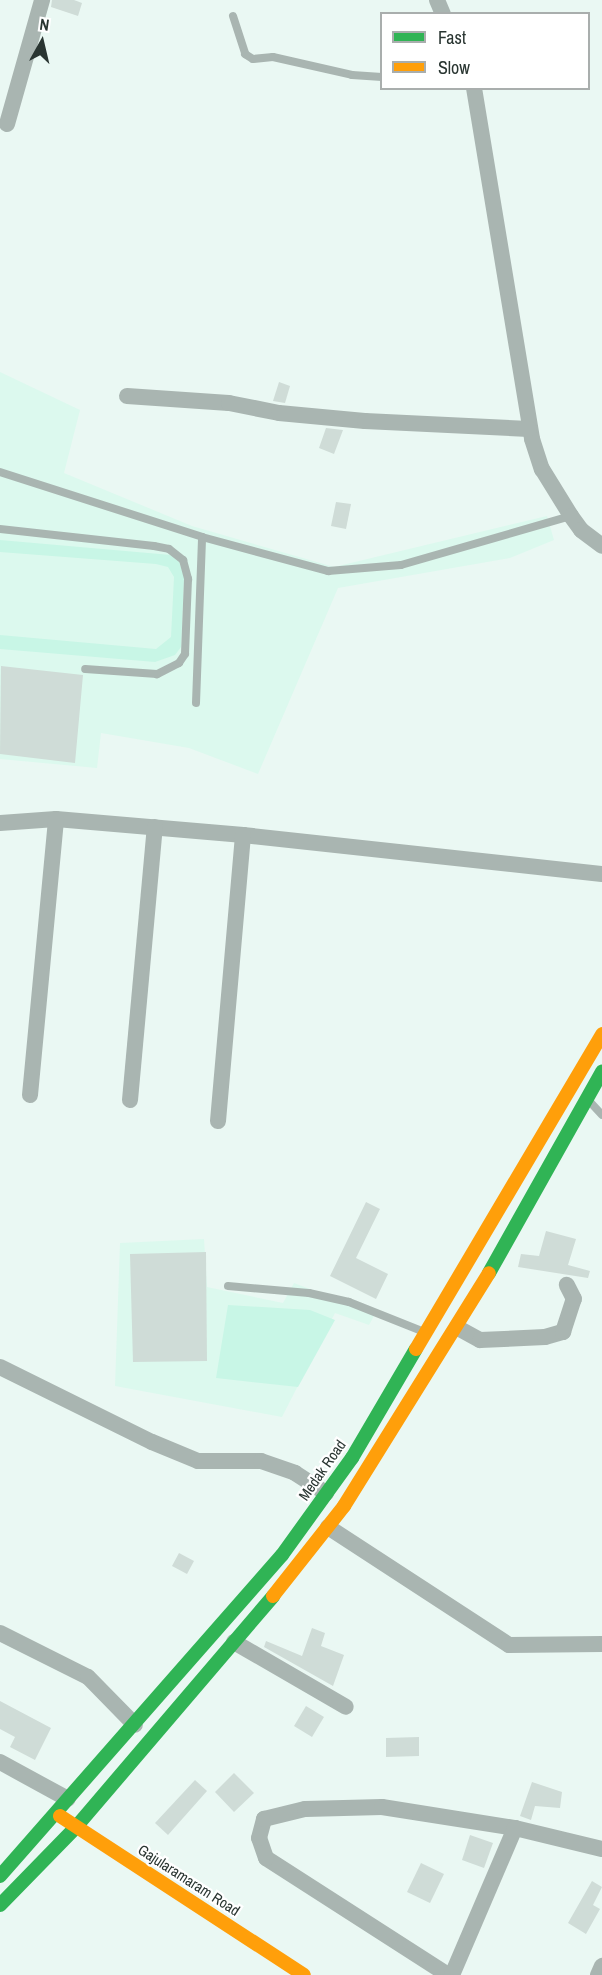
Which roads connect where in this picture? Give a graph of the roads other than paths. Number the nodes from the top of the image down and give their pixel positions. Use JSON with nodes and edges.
{"nodes":[{"id":1,"x":42,"y":0,"type":"edge"},
{"id":2,"x":233,"y":16,"type":"dead end"},
{"id":3,"x":380,"y":77,"type":"edge"},
{"id":4,"x":474,"y":90,"type":"edge"},
{"id":5,"x":7,"y":124,"type":"dead end"},
{"id":6,"x":127,"y":396,"type":"dead end"},
{"id":7,"x":530,"y":429,"type":"junction"},
{"id":8,"x":0,"y":472,"type":"edge"},
{"id":9,"x":572,"y":516,"type":"junction"},
{"id":10,"x":0,"y":529,"type":"edge"},
{"id":11,"x":202,"y":537,"type":"junction"},
{"id":12,"x":602,"y":546,"type":"edge"},
{"id":13,"x":86,"y":669,"type":"dead end"},
{"id":14,"x":196,"y":703,"type":"dead end"},
{"id":15,"x":56,"y":819,"type":"junction"},
{"id":16,"x":0,"y":823,"type":"edge"},
{"id":17,"x":155,"y":827,"type":"junction"},
{"id":18,"x":243,"y":835,"type":"junction"},
{"id":19,"x":602,"y":874,"type":"edge"},
{"id":20,"x":602,"y":1034,"type":"edge"},
{"id":21,"x":602,"y":1072,"type":"edge"},
{"id":22,"x":30,"y":1095,"type":"dead end"},
{"id":23,"x":587,"y":1098,"type":"junction"},
{"id":24,"x":130,"y":1100,"type":"dead end"},
{"id":25,"x":602,"y":1115,"type":"edge"},
{"id":26,"x":218,"y":1121,"type":"dead end"},
{"id":27,"x":567,"y":1285,"type":"dead end"},
{"id":28,"x":228,"y":1286,"type":"dead end"},
{"id":29,"x":458,"y":1328,"type":"junction"},
{"id":30,"x":426,"y":1332,"type":"junction"},
{"id":31,"x":0,"y":1367,"type":"edge"},
{"id":32,"x":327,"y":1493,"type":"junction"},
{"id":33,"x":328,"y":1527,"type":"junction"},
{"id":34,"x":0,"y":1634,"type":"edge"},
{"id":35,"x":234,"y":1642,"type":"junction"},
{"id":36,"x":602,"y":1644,"type":"edge"},
{"id":37,"x":345,"y":1707,"type":"dead end"},
{"id":38,"x":135,"y":1725,"type":"junction"},
{"id":39,"x":0,"y":1762,"type":"edge"},
{"id":40,"x":68,"y":1799,"type":"junction"},
{"id":41,"x":56,"y":1812,"type":"junction"},
{"id":42,"x":76,"y":1827,"type":"junction"},
{"id":43,"x":515,"y":1828,"type":"junction"},
{"id":44,"x":602,"y":1849,"type":"edge"},
{"id":45,"x":0,"y":1876,"type":"edge"},
{"id":46,"x":0,"y":1905,"type":"edge"},
{"id":47,"x":602,"y":1966,"type":"edge"},
{"id":48,"x":304,"y":1975,"type":"edge"},
{"id":49,"x":447,"y":1975,"type":"edge"},
{"id":50,"x":452,"y":1975,"type":"edge"},
{"id":51,"x":598,"y":1975,"type":"edge"}],
"edges":[{"from":1,"to":5,"type":"street"},
{"from":2,"to":3,"type":"lane"},
{"from":4,"to":7,"type":"street"},
{"from":6,"to":7,"type":"street"},
{"from":7,"to":9,"type":"street"},
{"from":8,"to":11,"type":"lane"},
{"from":9,"to":11,"type":"lane"},
{"from":9,"to":12,"type":"street"},
{"from":10,"to":13,"type":"lane"},
{"from":11,"to":14,"type":"lane"},
{"from":15,"to":16,"type":"street"},
{"from":15,"to":17,"type":"street"},
{"from":15,"to":22,"type":"street"},
{"from":17,"to":18,"type":"street"},
{"from":17,"to":24,"type":"street"},
{"from":18,"to":19,"type":"street"},
{"from":18,"to":26,"type":"street"},
{"from":20,"to":30,"type":"main road","name":"Medak Road"},
{"from":21,"to":23,"type":"main road"},
{"from":23,"to":25,"type":"lane"},
{"from":23,"to":29,"type":"main road"},
{"from":27,"to":29,"type":"street"},
{"from":28,"to":30,"type":"lane"},
{"from":29,"to":33,"type":"main road"},
{"from":30,"to":32,"type":"main road","name":"Medak Road"},
{"from":31,"to":32,"type":"street"},
{"from":32,"to":38,"type":"main road","name":"Medak Road"},
{"from":33,"to":35,"type":"main road"},
{"from":33,"to":36,"type":"street"},
{"from":34,"to":38,"type":"street"},
{"from":35,"to":37,"type":"street"},
{"from":35,"to":42,"type":"main road"},
{"from":38,"to":40,"type":"main road","name":"Medak Road"},
{"from":39,"to":40,"type":"street"},
{"from":40,"to":41,"type":"main road","name":"Medak Road"},
{"from":41,"to":42,"type":"main road","name":"Gajularamaram Road"},
{"from":41,"to":45,"type":"main road","name":"Medak Road"},
{"from":42,"to":46,"type":"main road"},
{"from":42,"to":48,"type":"main road","name":"Gajularamaram Road"},
{"from":43,"to":44,"type":"street"},
{"from":43,"to":49,"type":"street"},
{"from":43,"to":50,"type":"street"},
{"from":47,"to":51,"type":"street"}]}
